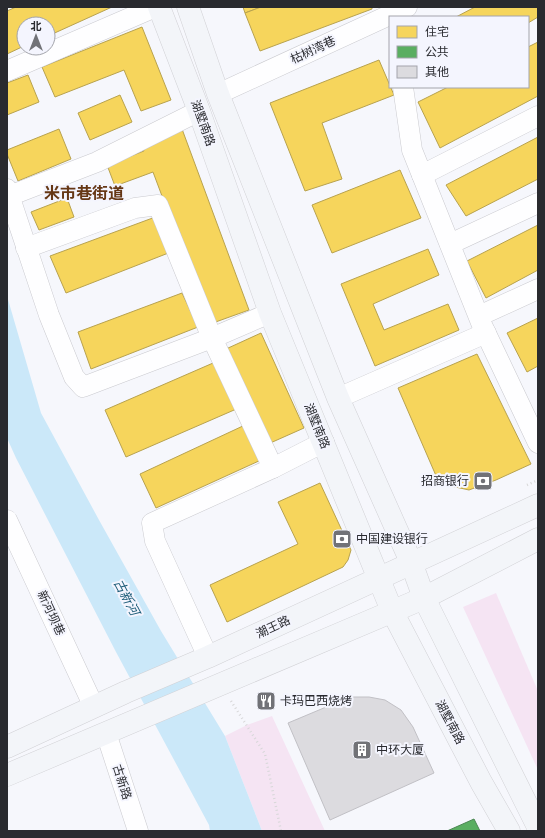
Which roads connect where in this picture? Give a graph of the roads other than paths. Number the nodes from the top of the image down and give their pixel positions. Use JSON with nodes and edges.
{"nodes":[{"id":1,"x":155,"y":7,"type":"edge"},
{"id":2,"x":159,"y":7,"type":"edge"},
{"id":3,"x":188,"y":7,"type":"edge"},
{"id":4,"x":395,"y":11,"type":"edge"},
{"id":5,"x":7,"y":71,"type":"edge"},
{"id":6,"x":403,"y":88,"type":"edge"},
{"id":7,"x":218,"y":94,"type":"junction"},
{"id":8,"x":200,"y":111,"type":"junction"},
{"id":9,"x":538,"y":116,"type":"edge"},
{"id":10,"x":422,"y":175,"type":"junction"},
{"id":11,"x":8,"y":193,"type":"edge"},
{"id":12,"x":538,"y":202,"type":"edge"},
{"id":13,"x":450,"y":244,"type":"junction"},
{"id":14,"x":26,"y":248,"type":"junction"},
{"id":15,"x":538,"y":289,"type":"edge"},
{"id":16,"x":270,"y":313,"type":"junction"},
{"id":17,"x":482,"y":325,"type":"junction"},
{"id":18,"x":212,"y":338,"type":"junction"},
{"id":19,"x":338,"y":398,"type":"junction"},
{"id":20,"x":324,"y":442,"type":"junction"},
{"id":21,"x":538,"y":442,"type":"edge"},
{"id":22,"x":273,"y":468,"type":"junction"},
{"id":23,"x":538,"y":505,"type":"edge"},
{"id":24,"x":7,"y":520,"type":"edge"},
{"id":25,"x":538,"y":539,"type":"edge"},
{"id":26,"x":411,"y":562,"type":"junction"},
{"id":27,"x":379,"y":577,"type":"junction"},
{"id":28,"x":424,"y":598,"type":"junction"},
{"id":29,"x":392,"y":611,"type":"junction"},
{"id":30,"x":199,"y":661,"type":"junction"},
{"id":31,"x":94,"y":707,"type":"junction"},
{"id":32,"x":106,"y":733,"type":"junction"},
{"id":33,"x":7,"y":746,"type":"edge"},
{"id":34,"x":7,"y":775,"type":"edge"},
{"id":35,"x":538,"y":827,"type":"edge"},
{"id":36,"x":138,"y":831,"type":"edge"},
{"id":37,"x":509,"y":831,"type":"edge"}],
"edges":[{"from":1,"to":5,"type":"street"},
{"from":2,"to":8,"type":"main road","name":"湖墅南路"},
{"from":3,"to":7,"type":"main road","name":"湖墅南路"},
{"from":4,"to":7,"type":"street","name":"枯树湾巷"},
{"from":6,"to":10,"type":"street"},
{"from":7,"to":19,"type":"main road","name":"湖墅南路"},
{"from":8,"to":11,"type":"street"},
{"from":8,"to":16,"type":"main road","name":"湖墅南路"},
{"from":9,"to":10,"type":"street"},
{"from":10,"to":13,"type":"street"},
{"from":11,"to":14,"type":"street"},
{"from":12,"to":13,"type":"street"},
{"from":13,"to":17,"type":"street"},
{"from":14,"to":18,"type":"street"},
{"from":14,"to":18,"type":"street"},
{"from":15,"to":17,"type":"street"},
{"from":16,"to":18,"type":"street"},
{"from":16,"to":20,"type":"main road","name":"湖墅南路"},
{"from":17,"to":19,"type":"street"},
{"from":17,"to":21,"type":"street"},
{"from":18,"to":22,"type":"street"},
{"from":19,"to":26,"type":"main road","name":"湖墅南路"},
{"from":20,"to":22,"type":"street"},
{"from":20,"to":27,"type":"main road","name":"湖墅南路"},
{"from":22,"to":30,"type":"street"},
{"from":23,"to":26,"type":"main road","name":"潮王路"},
{"from":24,"to":31,"type":"street","name":"新河坝巷"},
{"from":25,"to":28,"type":"main road"},
{"from":26,"to":27,"type":"main road","name":"潮王路"},
{"from":26,"to":28,"type":"main road","name":"湖墅南路"},
{"from":27,"to":29,"type":"main road","name":"湖墅南路"},
{"from":27,"to":30,"type":"main road","name":"潮王路"},
{"from":28,"to":29,"type":"main road"},
{"from":28,"to":35,"type":"main road","name":"湖墅南路"},
{"from":29,"to":32,"type":"main road"},
{"from":29,"to":37,"type":"main road","name":"湖墅南路"},
{"from":30,"to":31,"type":"main road","name":"潮王路"},
{"from":31,"to":33,"type":"main road","name":"潮王路"},
{"from":32,"to":34,"type":"main road"},
{"from":32,"to":36,"type":"street","name":"古新路"}]}
